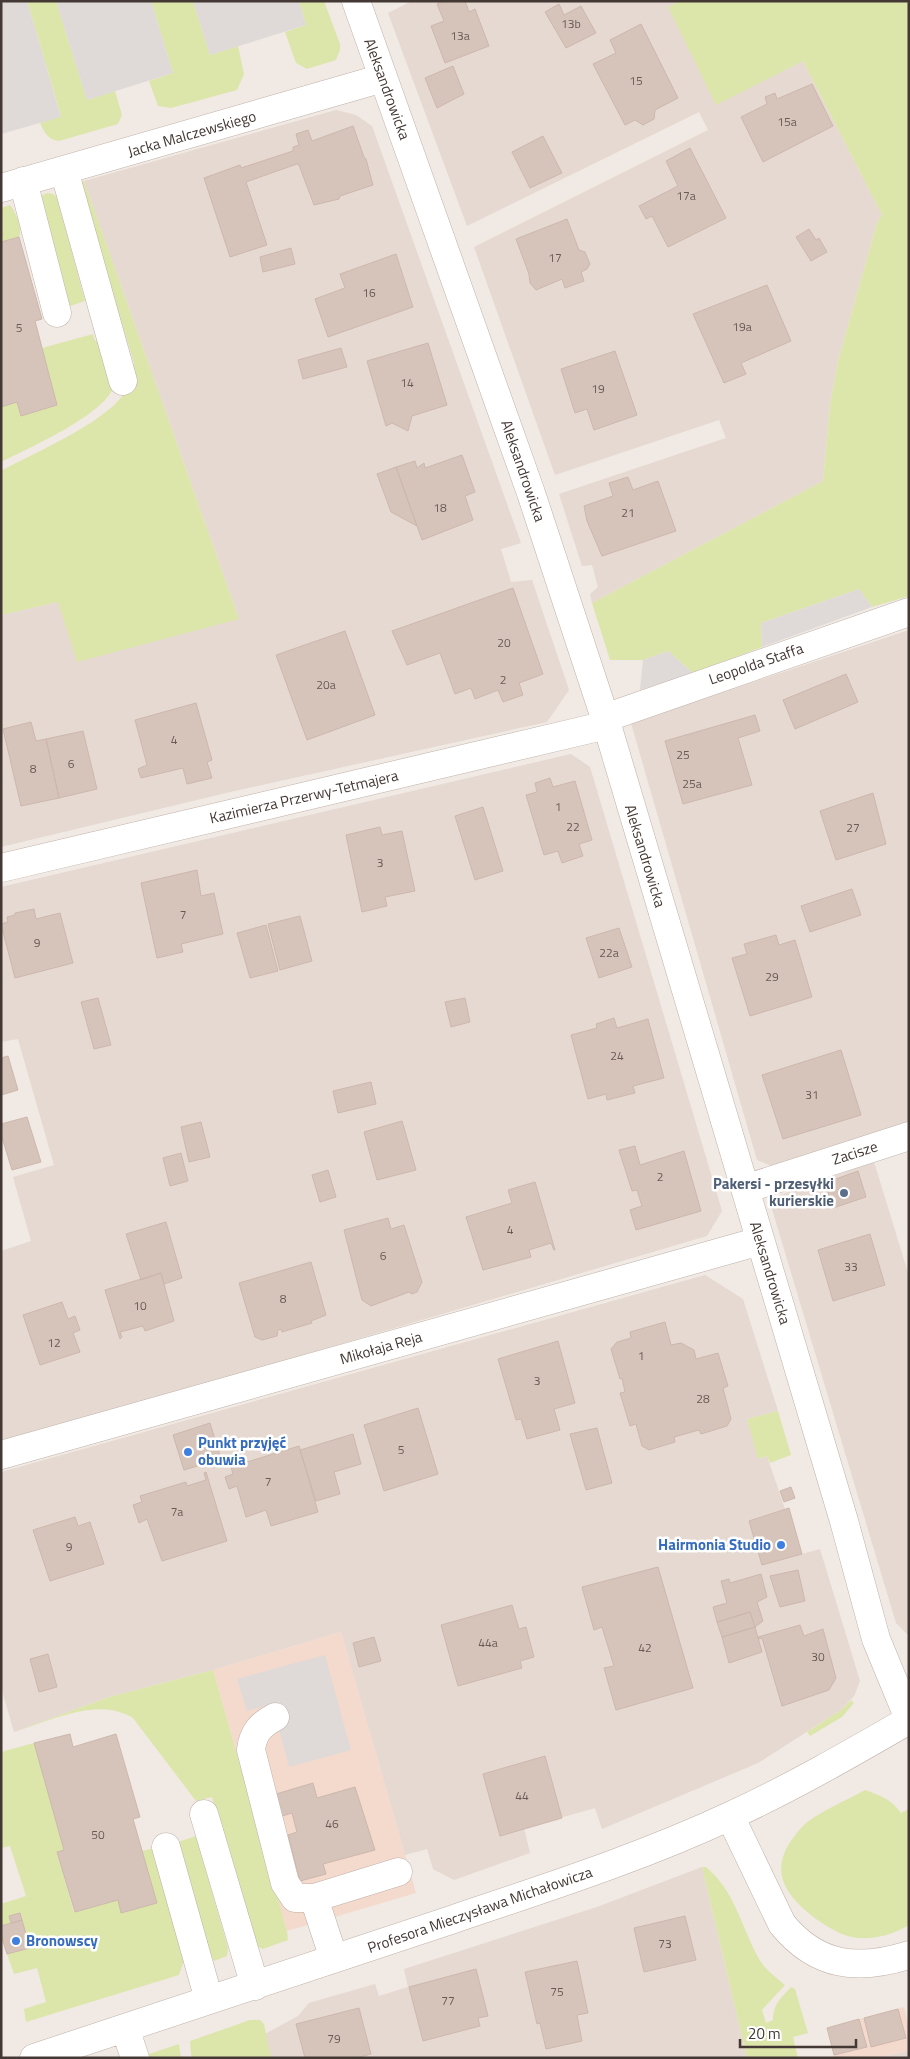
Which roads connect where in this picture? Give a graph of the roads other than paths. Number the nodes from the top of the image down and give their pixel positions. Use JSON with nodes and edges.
{"nodes":[{"id":1,"x":360,"y":2,"type":"edge"},
{"id":2,"x":383,"y":78,"type":"junction"},
{"id":3,"x":64,"y":170,"type":"junction"},
{"id":4,"x":12,"y":185,"type":"edge"},
{"id":5,"x":57,"y":313,"type":"dead end"},
{"id":6,"x":122,"y":381,"type":"dead end"},
{"id":7,"x":909,"y":612,"type":"edge"},
{"id":8,"x":606,"y":722,"type":"junction"},
{"id":9,"x":1,"y":868,"type":"edge"},
{"id":10,"x":909,"y":1136,"type":"edge"},
{"id":11,"x":745,"y":1189,"type":"junction"},
{"id":12,"x":760,"y":1240,"type":"junction"},
{"id":13,"x":1,"y":1455,"type":"edge"},
{"id":14,"x":275,"y":1717,"type":"dead end"},
{"id":15,"x":909,"y":1720,"type":"edge"},
{"id":16,"x":204,"y":1814,"type":"dead end"},
{"id":17,"x":730,"y":1816,"type":"junction"},
{"id":18,"x":166,"y":1847,"type":"dead end"},
{"id":19,"x":398,"y":1872,"type":"dead end"},
{"id":20,"x":314,"y":1898,"type":"junction"},
{"id":21,"x":909,"y":1955,"type":"edge"},
{"id":22,"x":334,"y":1959,"type":"junction"},
{"id":23,"x":254,"y":1986,"type":"junction"},
{"id":24,"x":209,"y":2000,"type":"junction"},
{"id":25,"x":125,"y":2028,"type":"junction"},
{"id":26,"x":34,"y":2058,"type":"edge"},
{"id":27,"x":135,"y":2058,"type":"edge"}],
"edges":[{"from":1,"to":2,"type":"street","name":"Aleksandrowicka"},
{"from":2,"to":3,"type":"street","name":"Jacka Malczewskiego"},
{"from":2,"to":8,"type":"street","name":"Aleksandrowicka"},
{"from":3,"to":4,"type":"street","name":"Jacka Malczewskiego"},
{"from":3,"to":6,"type":"street"},
{"from":4,"to":5,"type":"street"},
{"from":7,"to":8,"type":"street","name":"Leopolda Staffa"},
{"from":8,"to":9,"type":"street","name":"Kazimierza Przerwy-Tetmajera"},
{"from":8,"to":11,"type":"street","name":"Aleksandrowicka"},
{"from":10,"to":11,"type":"street","name":"Zacisze"},
{"from":11,"to":12,"type":"street","name":"Aleksandrowicka"},
{"from":12,"to":13,"type":"street","name":"Mikołaja Reja"},
{"from":12,"to":15,"type":"street","name":"Aleksandrowicka"},
{"from":14,"to":20,"type":"street"},
{"from":15,"to":17,"type":"street","name":"Profesora Mieczysława Michałowicza"},
{"from":16,"to":23,"type":"street"},
{"from":17,"to":21,"type":"street"},
{"from":17,"to":22,"type":"street","name":"Profesora Mieczysława Michałowicza"},
{"from":18,"to":24,"type":"street"},
{"from":19,"to":20,"type":"street"},
{"from":20,"to":22,"type":"street"},
{"from":22,"to":23,"type":"street","name":"Profesora Mieczysława Michałowicza"},
{"from":23,"to":24,"type":"street","name":"Profesora Mieczysława Michałowicza"},
{"from":24,"to":25,"type":"street","name":"Profesora Mieczysława Michałowicza"},
{"from":25,"to":26,"type":"street","name":"Profesora Mieczysława Michałowicza"},
{"from":25,"to":27,"type":"street"}]}
